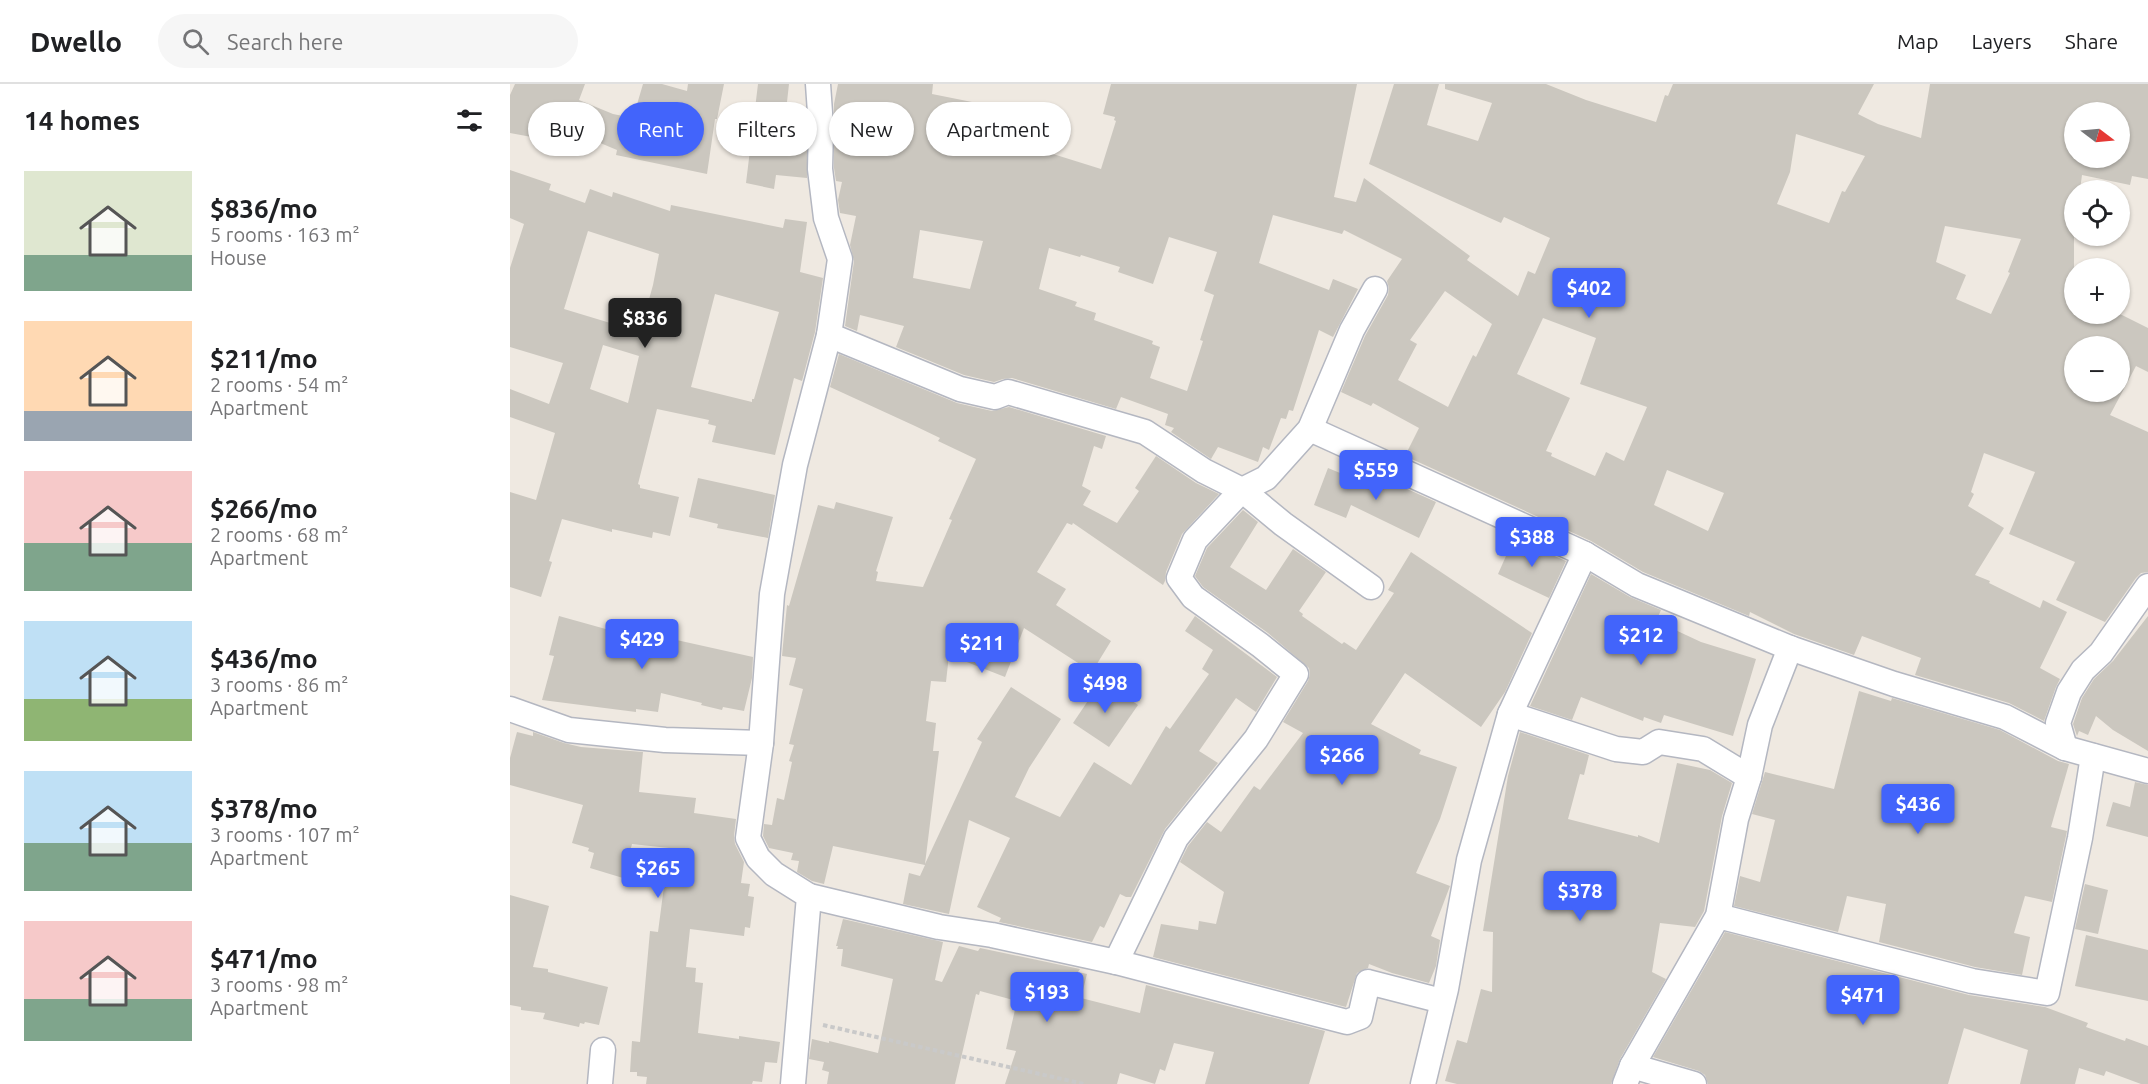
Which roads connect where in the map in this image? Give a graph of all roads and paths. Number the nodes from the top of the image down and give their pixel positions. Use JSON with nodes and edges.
{"nodes":[{"id":1,"x":818,"y":84,"type":"edge"},
{"id":2,"x":1376,"y":289,"type":"dead end"},
{"id":3,"x":829,"y":335,"type":"junction"},
{"id":4,"x":1310,"y":429,"type":"junction"},
{"id":5,"x":1242,"y":490,"type":"junction"},
{"id":6,"x":1585,"y":554,"type":"junction"},
{"id":7,"x":2148,"y":586,"type":"edge"},
{"id":8,"x":1371,"y":587,"type":"dead end"},
{"id":9,"x":1790,"y":648,"type":"junction"},
{"id":10,"x":510,"y":709,"type":"edge"},
{"id":11,"x":1510,"y":714,"type":"junction"},
{"id":12,"x":761,"y":743,"type":"junction"},
{"id":13,"x":2065,"y":748,"type":"junction"},
{"id":14,"x":2093,"y":756,"type":"junction"},
{"id":15,"x":2148,"y":771,"type":"edge"},
{"id":16,"x":1749,"y":777,"type":"junction"},
{"id":17,"x":809,"y":896,"type":"junction"},
{"id":18,"x":1718,"y":915,"type":"junction"},
{"id":19,"x":1116,"y":962,"type":"junction"},
{"id":20,"x":1442,"y":1001,"type":"junction"},
{"id":21,"x":799,"y":1019,"type":"junction"},
{"id":22,"x":603,"y":1050,"type":"dead end"},
{"id":23,"x":1628,"y":1075,"type":"edge"},
{"id":24,"x":600,"y":1084,"type":"edge"},
{"id":25,"x":793,"y":1084,"type":"edge"},
{"id":26,"x":1084,"y":1084,"type":"edge"},
{"id":27,"x":1423,"y":1084,"type":"edge"},
{"id":28,"x":1694,"y":1084,"type":"edge"}],
"edges":[{"from":1,"to":3,"type":"street"},
{"from":2,"to":4,"type":"street"},
{"from":3,"to":5,"type":"street"},
{"from":3,"to":12,"type":"street"},
{"from":4,"to":5,"type":"street"},
{"from":4,"to":6,"type":"street"},
{"from":5,"to":8,"type":"street"},
{"from":5,"to":19,"type":"street"},
{"from":6,"to":9,"type":"street"},
{"from":6,"to":11,"type":"street"},
{"from":7,"to":13,"type":"street"},
{"from":9,"to":13,"type":"street"},
{"from":9,"to":16,"type":"street"},
{"from":10,"to":12,"type":"street"},
{"from":11,"to":16,"type":"street"},
{"from":11,"to":20,"type":"street"},
{"from":12,"to":17,"type":"street"},
{"from":13,"to":14,"type":"street"},
{"from":14,"to":15,"type":"street"},
{"from":14,"to":18,"type":"street"},
{"from":16,"to":18,"type":"street"},
{"from":17,"to":19,"type":"street"},
{"from":17,"to":21,"type":"street"},
{"from":18,"to":23,"type":"street"},
{"from":19,"to":20,"type":"street"},
{"from":20,"to":27,"type":"street"},
{"from":21,"to":25,"type":"street"},
{"from":21,"to":26,"type":"path"},
{"from":22,"to":24,"type":"street"},
{"from":23,"to":28,"type":"street"}]}
